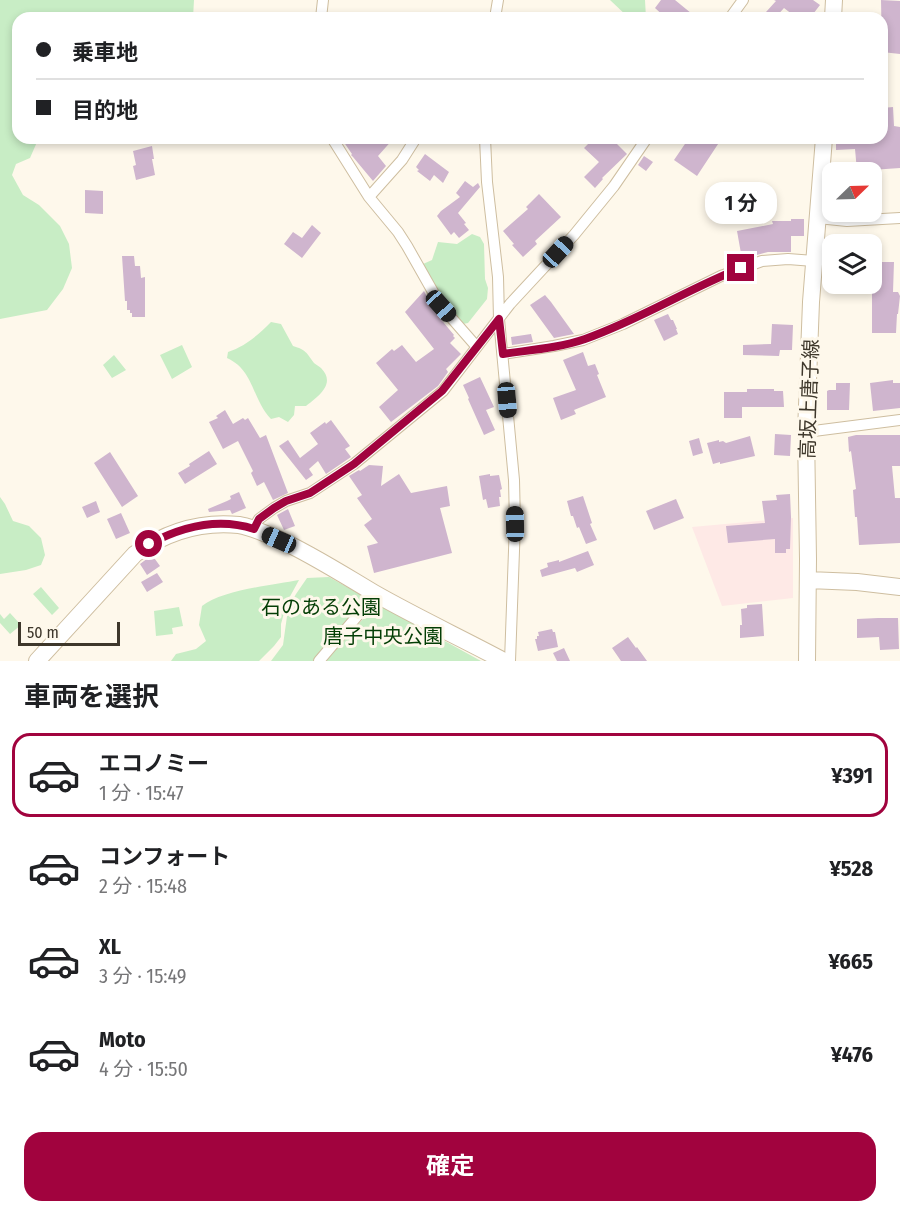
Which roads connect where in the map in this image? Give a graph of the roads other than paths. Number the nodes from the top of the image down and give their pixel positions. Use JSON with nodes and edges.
{"nodes":[{"id":1,"x":336,"y":144,"type":"edge"},
{"id":2,"x":412,"y":144,"type":"edge"},
{"id":3,"x":485,"y":144,"type":"edge"},
{"id":4,"x":643,"y":144,"type":"edge"},
{"id":5,"x":824,"y":144,"type":"edge"},
{"id":6,"x":369,"y":197,"type":"junction"},
{"id":7,"x":818,"y":218,"type":"junction"},
{"id":8,"x":900,"y":218,"type":"edge"},
{"id":9,"x":814,"y":261,"type":"junction"},
{"id":10,"x":499,"y":319,"type":"junction"},
{"id":11,"x":476,"y":346,"type":"junction"},
{"id":12,"x":503,"y":354,"type":"junction"},
{"id":13,"x":900,"y":420,"type":"edge"},
{"id":14,"x":806,"y":432,"type":"junction"},
{"id":15,"x":254,"y":529,"type":"junction"},
{"id":16,"x":808,"y":580,"type":"junction"},
{"id":17,"x":900,"y":586,"type":"edge"},
{"id":18,"x":376,"y":594,"type":"junction"},
{"id":19,"x":37,"y":661,"type":"edge"},
{"id":20,"x":319,"y":661,"type":"edge"},
{"id":21,"x":504,"y":661,"type":"edge"},
{"id":22,"x":510,"y":661,"type":"edge"},
{"id":23,"x":807,"y":661,"type":"edge"}],
"edges":[{"from":1,"to":6,"type":"street"},
{"from":2,"to":6,"type":"street"},
{"from":3,"to":10,"type":"street"},
{"from":4,"to":10,"type":"street"},
{"from":5,"to":7,"type":"street","name":"高坂上唐子線"},
{"from":6,"to":11,"type":"street"},
{"from":7,"to":8,"type":"street"},
{"from":7,"to":9,"type":"street","name":"高坂上唐子線"},
{"from":9,"to":12,"type":"street"},
{"from":9,"to":14,"type":"street","name":"高坂上唐子線"},
{"from":10,"to":11,"type":"street"},
{"from":10,"to":12,"type":"street"},
{"from":11,"to":15,"type":"street"},
{"from":12,"to":22,"type":"street"},
{"from":13,"to":14,"type":"street"},
{"from":14,"to":16,"type":"street","name":"高坂上唐子線"},
{"from":15,"to":18,"type":"street"},
{"from":15,"to":19,"type":"street"},
{"from":16,"to":17,"type":"street"},
{"from":16,"to":23,"type":"street","name":"高坂上唐子線"},
{"from":18,"to":20,"type":"street"},
{"from":18,"to":21,"type":"street"}]}
